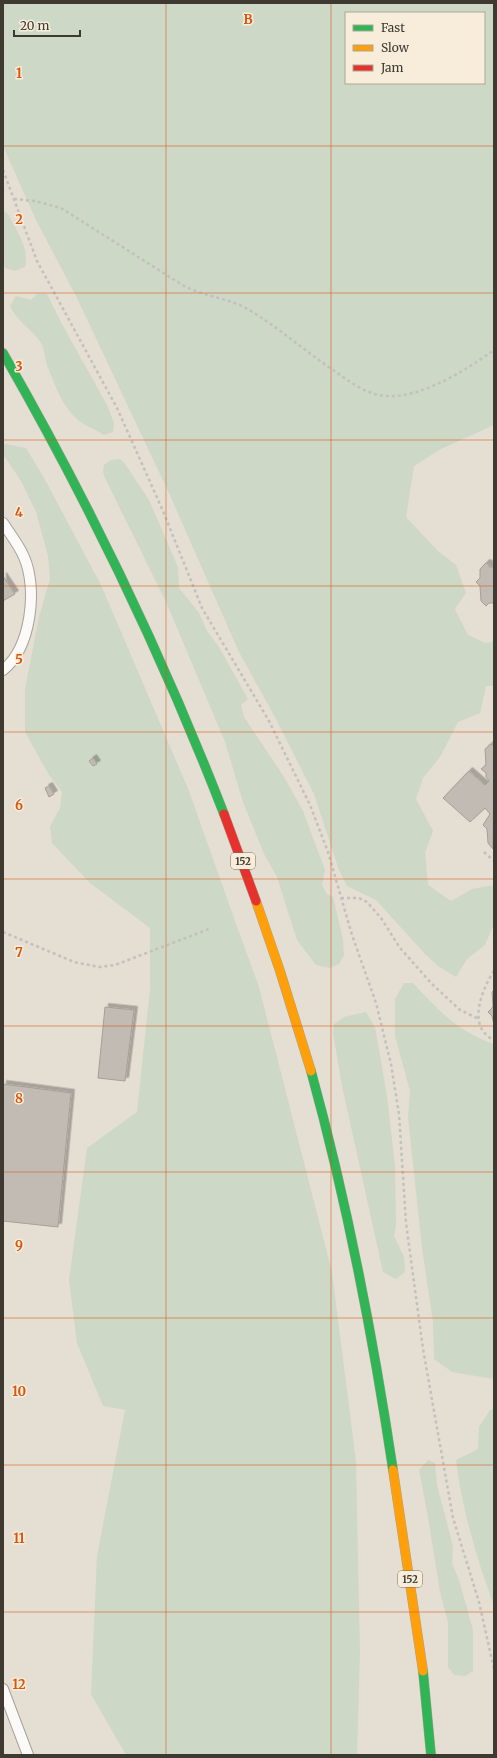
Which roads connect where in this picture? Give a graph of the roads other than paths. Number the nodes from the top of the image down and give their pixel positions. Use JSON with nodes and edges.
{"nodes":[{"id":1,"x":3,"y":353,"type":"edge"},
{"id":2,"x":3,"y":523,"type":"edge"},
{"id":3,"x":3,"y":670,"type":"edge"},
{"id":4,"x":3,"y":1689,"type":"edge"},
{"id":5,"x":28,"y":1755,"type":"edge"},
{"id":6,"x":431,"y":1755,"type":"edge"}],
"edges":[{"from":1,"to":6,"type":"main road","number":"152"},
{"from":2,"to":3,"type":"lane"},
{"from":4,"to":5,"type":"lane"}]}
